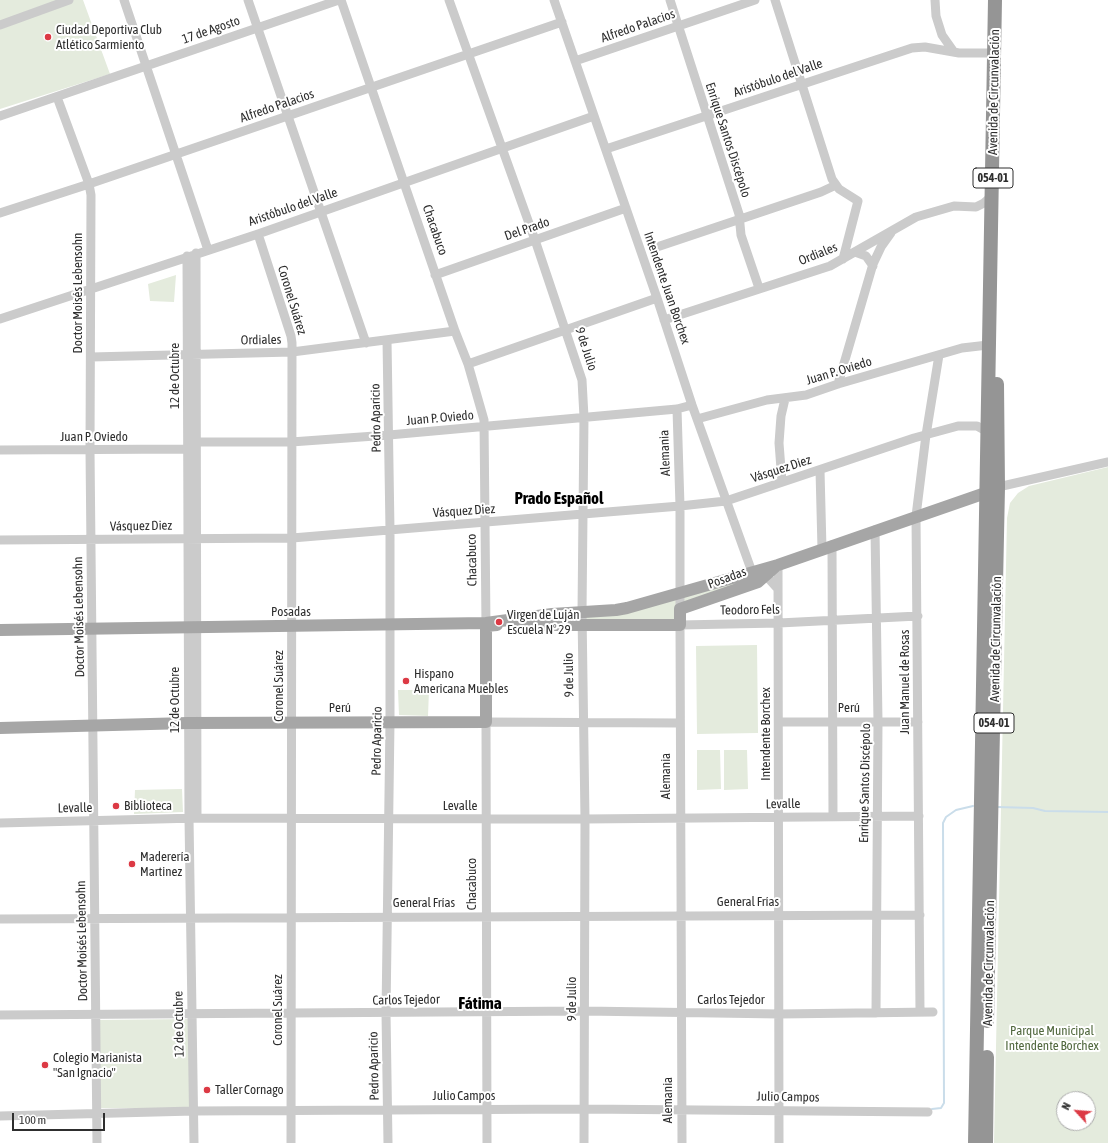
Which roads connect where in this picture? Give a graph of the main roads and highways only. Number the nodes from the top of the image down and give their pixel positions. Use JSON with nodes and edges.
{"nodes":[{"id":1,"x":995,"y":0,"type":"edge"},
{"id":2,"x":990,"y":304,"type":"junction"},
{"id":3,"x":992,"y":490,"type":"junction"},
{"id":4,"x":778,"y":565,"type":"junction"},
{"id":5,"x":680,"y":609,"type":"joint"},
{"id":6,"x":486,"y":624,"type":"junction"},
{"id":7,"x":582,"y":625,"type":"joint"},
{"id":8,"x":680,"y":625,"type":"joint"},
{"id":9,"x":0,"y":630,"type":"edge"},
{"id":10,"x":486,"y":722,"type":"joint"},
{"id":11,"x":0,"y":728,"type":"edge"},
{"id":12,"x":975,"y":1143,"type":"edge"},
{"id":13,"x":986,"y":1143,"type":"edge"}],
"edges":[{"from":1,"to":2,"type":"highway","name":"Avenida de Circunvalación","number":"054-01"},
{"from":2,"to":3,"type":"highway","name":"Avenida de Circunvalación","number":"054-01"},
{"from":2,"to":3,"type":"highway","name":"Avenida de Circunvalación","number":"054-01"},
{"from":3,"to":4,"type":"main road","name":"Posadas"},
{"from":3,"to":12,"type":"highway","name":"Avenida de Circunvalación","number":"054-01"},
{"from":3,"to":13,"type":"highway","name":"Avenida de Circunvalación","number":"054-01"},
{"from":4,"to":5,"type":"main road","name":"Posadas"},
{"from":4,"to":6,"type":"main road","name":"Posadas"},
{"from":5,"to":8,"type":"main road","name":"Alemania"},
{"from":6,"to":7,"type":"main road","name":"Posadas"},
{"from":6,"to":9,"type":"main road","name":"Posadas"},
{"from":6,"to":10,"type":"main road","name":"Chacabuco"},
{"from":7,"to":8,"type":"main road","name":"Teodoro Fels"},
{"from":10,"to":11,"type":"main road","name":"Perú"}]}
